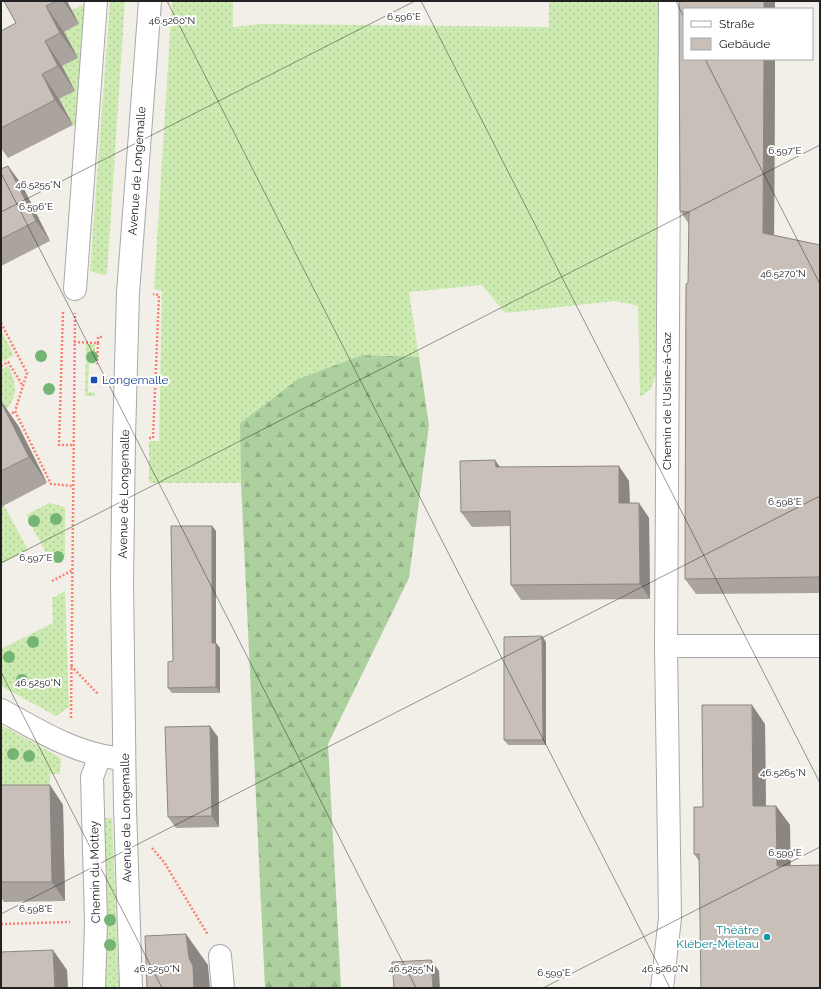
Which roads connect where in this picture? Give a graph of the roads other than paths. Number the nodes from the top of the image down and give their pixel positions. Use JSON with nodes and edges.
{"nodes":[{"id":1,"x":96,"y":1,"type":"edge"},
{"id":2,"x":150,"y":1,"type":"edge"},
{"id":3,"x":670,"y":1,"type":"edge"},
{"id":4,"x":75,"y":294,"type":"road end"},
{"id":5,"x":666,"y":646,"type":"junction"},
{"id":6,"x":820,"y":646,"type":"edge"},
{"id":7,"x":1,"y":710,"type":"edge"},
{"id":8,"x":100,"y":756,"type":"junction"},
{"id":9,"x":125,"y":760,"type":"junction"},
{"id":10,"x":220,"y":956,"type":"road end"},
{"id":11,"x":94,"y":988,"type":"edge"},
{"id":12,"x":131,"y":988,"type":"edge"},
{"id":13,"x":223,"y":988,"type":"edge"},
{"id":14,"x":662,"y":988,"type":"edge"}],
"edges":[{"from":1,"to":4,"type":"street"},
{"from":2,"to":9,"type":"street","name":"Avenue de Longemalle"},
{"from":3,"to":5,"type":"street","name":"Chemin de l'Usine-à-Gaz"},
{"from":5,"to":6,"type":"street"},
{"from":5,"to":14,"type":"street","name":"Chemin de l'Usine-à-Gaz"},
{"from":7,"to":8,"type":"street"},
{"from":8,"to":9,"type":"street"},
{"from":8,"to":11,"type":"street","name":"Chemin du Mottey"},
{"from":9,"to":12,"type":"street","name":"Avenue de Longemalle"},
{"from":10,"to":13,"type":"street"}]}
